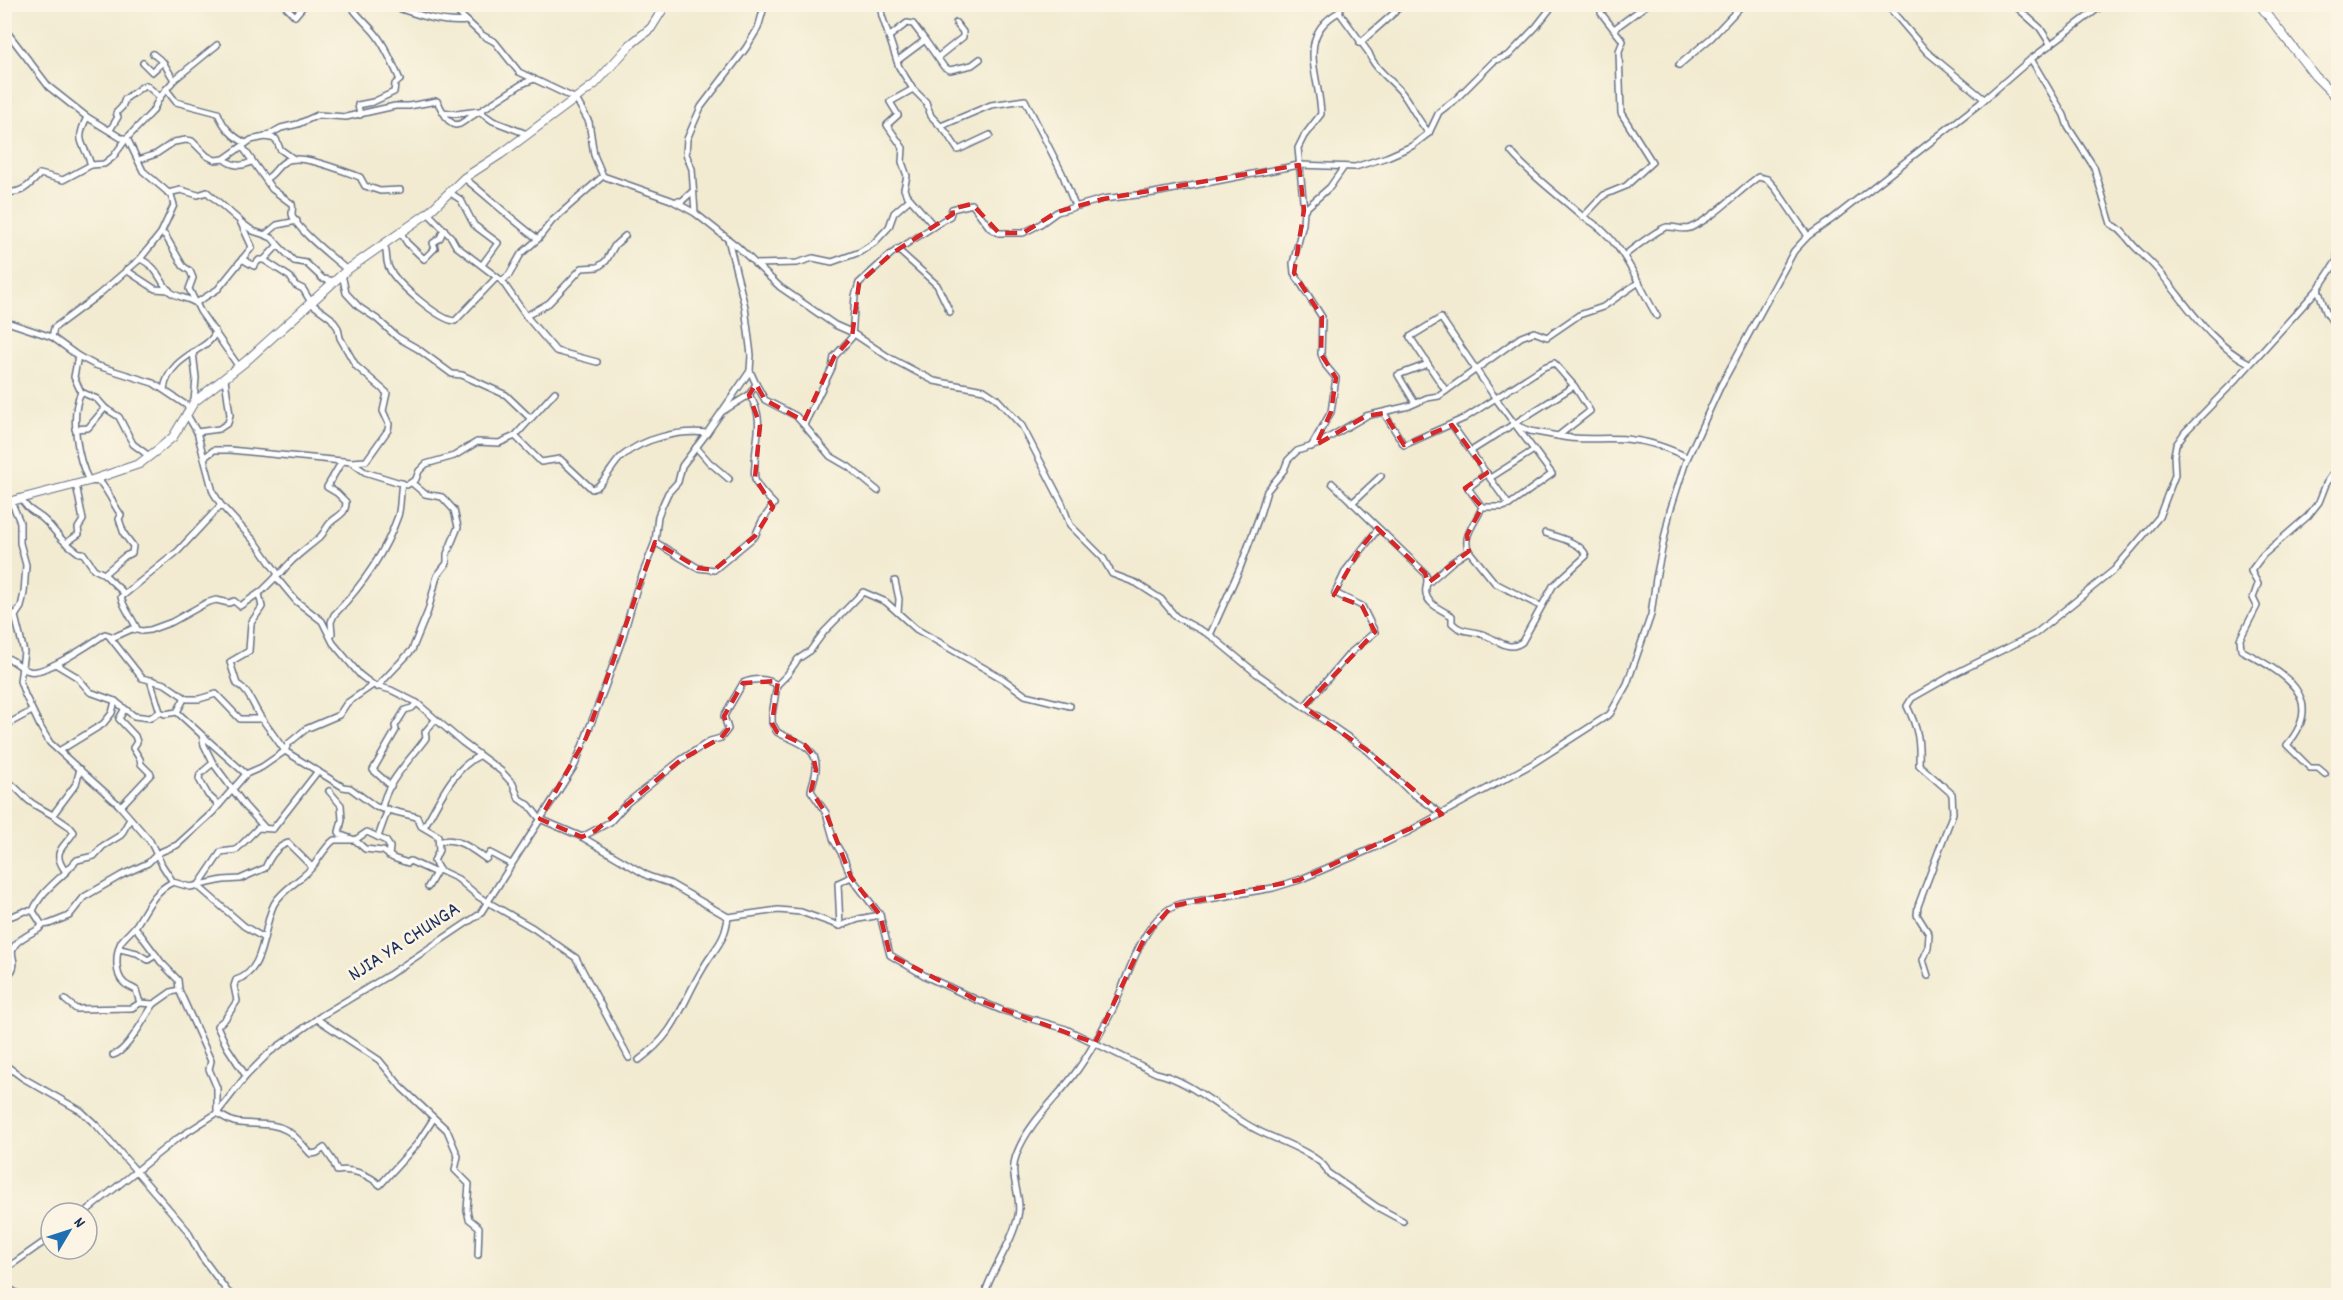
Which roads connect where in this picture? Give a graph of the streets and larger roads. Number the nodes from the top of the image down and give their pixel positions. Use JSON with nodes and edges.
{"nodes":[{"id":1,"x":283,"y":4,"type":"edge"},
{"id":2,"x":305,"y":4,"type":"edge"},
{"id":3,"x":358,"y":4,"type":"edge"},
{"id":4,"x":387,"y":4,"type":"edge"},
{"id":5,"x":449,"y":4,"type":"edge"},
{"id":6,"x":666,"y":4,"type":"edge"},
{"id":7,"x":765,"y":4,"type":"edge"},
{"id":8,"x":880,"y":4,"type":"edge"},
{"id":9,"x":1342,"y":4,"type":"edge"},
{"id":10,"x":1392,"y":4,"type":"edge"},
{"id":11,"x":1554,"y":4,"type":"edge"},
{"id":12,"x":1602,"y":4,"type":"edge"},
{"id":13,"x":1648,"y":4,"type":"edge"},
{"id":14,"x":1743,"y":4,"type":"edge"},
{"id":15,"x":1887,"y":4,"type":"edge"},
{"id":16,"x":2013,"y":4,"type":"edge"},
{"id":17,"x":2104,"y":4,"type":"edge"},
{"id":18,"x":2259,"y":4,"type":"edge"},
{"id":19,"x":1339,"y":12,"type":"junction"},
{"id":20,"x":467,"y":21,"type":"junction"},
{"id":21,"x":956,"y":23,"type":"dead end"},
{"id":22,"x":4,"y":28,"type":"edge"},
{"id":23,"x":1614,"y":29,"type":"junction"},
{"id":24,"x":890,"y":36,"type":"junction"},
{"id":25,"x":925,"y":40,"type":"junction"},
{"id":26,"x":1360,"y":43,"type":"junction"},
{"id":27,"x":217,"y":45,"type":"dead end"},
{"id":28,"x":2050,"y":45,"type":"junction"},
{"id":29,"x":153,"y":54,"type":"dead end"},
{"id":30,"x":938,"y":57,"type":"junction"},
{"id":31,"x":980,"y":59,"type":"dead end"},
{"id":32,"x":2031,"y":59,"type":"junction"},
{"id":33,"x":897,"y":61,"type":"junction"},
{"id":34,"x":163,"y":62,"type":"junction"},
{"id":35,"x":142,"y":63,"type":"dead end"},
{"id":36,"x":1679,"y":65,"type":"dead end"},
{"id":37,"x":534,"y":79,"type":"junction"},
{"id":38,"x":174,"y":80,"type":"junction"},
{"id":39,"x":166,"y":89,"type":"junction"},
{"id":40,"x":913,"y":89,"type":"junction"},
{"id":41,"x":160,"y":97,"type":"junction"},
{"id":42,"x":576,"y":99,"type":"junction"},
{"id":43,"x":1984,"y":99,"type":"junction"},
{"id":44,"x":2338,"y":99,"type":"edge"},
{"id":45,"x":479,"y":111,"type":"junction"},
{"id":46,"x":443,"y":112,"type":"junction"},
{"id":47,"x":360,"y":115,"type":"junction"},
{"id":48,"x":87,"y":117,"type":"junction"},
{"id":49,"x":941,"y":126,"type":"junction"},
{"id":50,"x":110,"y":130,"type":"junction"},
{"id":51,"x":1429,"y":133,"type":"junction"},
{"id":52,"x":527,"y":134,"type":"junction"},
{"id":53,"x":990,"y":135,"type":"dead end"},
{"id":54,"x":264,"y":137,"type":"junction"},
{"id":55,"x":127,"y":138,"type":"junction"},
{"id":56,"x":246,"y":143,"type":"junction"},
{"id":57,"x":240,"y":148,"type":"junction"},
{"id":58,"x":1511,"y":152,"type":"dead end"},
{"id":59,"x":224,"y":159,"type":"junction"},
{"id":60,"x":294,"y":159,"type":"junction"},
{"id":61,"x":138,"y":160,"type":"junction"},
{"id":62,"x":251,"y":162,"type":"junction"},
{"id":63,"x":91,"y":165,"type":"junction"},
{"id":64,"x":1299,"y":165,"type":"junction"},
{"id":65,"x":1344,"y":167,"type":"junction"},
{"id":66,"x":603,"y":176,"type":"junction"},
{"id":67,"x":464,"y":178,"type":"junction"},
{"id":68,"x":265,"y":179,"type":"junction"},
{"id":69,"x":400,"y":190,"type":"dead end"},
{"id":70,"x":4,"y":191,"type":"edge"},
{"id":71,"x":693,"y":191,"type":"junction"},
{"id":72,"x":448,"y":192,"type":"junction"},
{"id":73,"x":168,"y":193,"type":"junction"},
{"id":74,"x":910,"y":199,"type":"junction"},
{"id":75,"x":675,"y":201,"type":"junction"},
{"id":76,"x":1075,"y":206,"type":"junction"},
{"id":77,"x":1304,"y":210,"type":"junction"},
{"id":78,"x":428,"y":213,"type":"junction"},
{"id":79,"x":695,"y":213,"type":"junction"},
{"id":80,"x":1583,"y":217,"type":"junction"},
{"id":81,"x":297,"y":221,"type":"junction"},
{"id":82,"x":242,"y":223,"type":"junction"},
{"id":83,"x":933,"y":226,"type":"junction"},
{"id":84,"x":444,"y":229,"type":"junction"},
{"id":85,"x":161,"y":233,"type":"junction"},
{"id":86,"x":401,"y":233,"type":"junction"},
{"id":87,"x":265,"y":236,"type":"junction"},
{"id":88,"x":625,"y":236,"type":"dead end"},
{"id":89,"x":1808,"y":236,"type":"junction"},
{"id":90,"x":728,"y":238,"type":"junction"},
{"id":91,"x":538,"y":239,"type":"junction"},
{"id":92,"x":278,"y":245,"type":"junction"},
{"id":93,"x":384,"y":245,"type":"junction"},
{"id":94,"x":2338,"y":246,"type":"edge"},
{"id":95,"x":897,"y":249,"type":"junction"},
{"id":96,"x":1624,"y":256,"type":"junction"},
{"id":97,"x":140,"y":259,"type":"junction"},
{"id":98,"x":242,"y":259,"type":"junction"},
{"id":99,"x":2338,"y":259,"type":"edge"},
{"id":100,"x":264,"y":260,"type":"junction"},
{"id":101,"x":755,"y":264,"type":"junction"},
{"id":102,"x":483,"y":265,"type":"junction"},
{"id":103,"x":2335,"y":266,"type":"junction"},
{"id":104,"x":126,"y":270,"type":"junction"},
{"id":105,"x":345,"y":272,"type":"junction"},
{"id":106,"x":499,"y":280,"type":"junction"},
{"id":107,"x":335,"y":281,"type":"junction"},
{"id":108,"x":1639,"y":282,"type":"junction"},
{"id":109,"x":2318,"y":288,"type":"junction"},
{"id":110,"x":169,"y":290,"type":"junction"},
{"id":111,"x":196,"y":303,"type":"junction"},
{"id":112,"x":312,"y":304,"type":"junction"},
{"id":113,"x":950,"y":312,"type":"dead end"},
{"id":114,"x":526,"y":316,"type":"junction"},
{"id":115,"x":1657,"y":316,"type":"dead end"},
{"id":116,"x":4,"y":321,"type":"edge"},
{"id":117,"x":2338,"y":330,"type":"edge"},
{"id":118,"x":215,"y":331,"type":"junction"},
{"id":119,"x":851,"y":332,"type":"junction"},
{"id":120,"x":52,"y":337,"type":"junction"},
{"id":121,"x":193,"y":352,"type":"junction"},
{"id":122,"x":78,"y":356,"type":"junction"},
{"id":123,"x":597,"y":362,"type":"dead end"},
{"id":124,"x":2249,"y":363,"type":"junction"},
{"id":125,"x":1428,"y":364,"type":"junction"},
{"id":126,"x":238,"y":367,"type":"junction"},
{"id":127,"x":1477,"y":370,"type":"junction"},
{"id":128,"x":750,"y":371,"type":"junction"},
{"id":129,"x":225,"y":379,"type":"junction"},
{"id":130,"x":756,"y":384,"type":"junction"},
{"id":131,"x":1574,"y":386,"type":"junction"},
{"id":132,"x":164,"y":389,"type":"junction"},
{"id":133,"x":1446,"y":391,"type":"junction"},
{"id":134,"x":81,"y":392,"type":"junction"},
{"id":135,"x":555,"y":392,"type":"dead end"},
{"id":136,"x":749,"y":395,"type":"junction"},
{"id":137,"x":1496,"y":399,"type":"junction"},
{"id":138,"x":1415,"y":404,"type":"junction"},
{"id":139,"x":190,"y":407,"type":"junction"},
{"id":140,"x":105,"y":408,"type":"junction"},
{"id":141,"x":723,"y":411,"type":"junction"},
{"id":142,"x":1384,"y":413,"type":"junction"},
{"id":143,"x":530,"y":418,"type":"junction"},
{"id":144,"x":1514,"y":424,"type":"junction"},
{"id":145,"x":804,"y":425,"type":"junction"},
{"id":146,"x":1452,"y":425,"type":"junction"},
{"id":147,"x":75,"y":429,"type":"junction"},
{"id":148,"x":197,"y":432,"type":"junction"},
{"id":149,"x":706,"y":433,"type":"junction"},
{"id":150,"x":515,"y":436,"type":"junction"},
{"id":151,"x":1558,"y":436,"type":"junction"},
{"id":152,"x":696,"y":447,"type":"junction"},
{"id":153,"x":1311,"y":447,"type":"junction"},
{"id":154,"x":1534,"y":450,"type":"junction"},
{"id":155,"x":1471,"y":451,"type":"junction"},
{"id":156,"x":149,"y":456,"type":"junction"},
{"id":157,"x":1687,"y":457,"type":"junction"},
{"id":158,"x":205,"y":458,"type":"junction"},
{"id":159,"x":342,"y":461,"type":"junction"},
{"id":160,"x":351,"y":462,"type":"junction"},
{"id":161,"x":2338,"y":466,"type":"edge"},
{"id":162,"x":1381,"y":476,"type":"dead end"},
{"id":163,"x":1489,"y":476,"type":"junction"},
{"id":164,"x":729,"y":479,"type":"dead end"},
{"id":165,"x":89,"y":481,"type":"junction"},
{"id":166,"x":402,"y":483,"type":"junction"},
{"id":167,"x":412,"y":483,"type":"junction"},
{"id":168,"x":1332,"y":483,"type":"dead end"},
{"id":169,"x":76,"y":484,"type":"junction"},
{"id":170,"x":878,"y":491,"type":"dead end"},
{"id":171,"x":21,"y":498,"type":"junction"},
{"id":172,"x":8,"y":502,"type":"edge"},
{"id":173,"x":1352,"y":503,"type":"junction"},
{"id":174,"x":221,"y":505,"type":"junction"},
{"id":175,"x":1509,"y":505,"type":"junction"},
{"id":176,"x":1482,"y":507,"type":"junction"},
{"id":177,"x":1378,"y":529,"type":"junction"},
{"id":178,"x":1545,"y":533,"type":"dead end"},
{"id":179,"x":655,"y":542,"type":"junction"},
{"id":180,"x":66,"y":543,"type":"junction"},
{"id":181,"x":1469,"y":551,"type":"junction"},
{"id":182,"x":104,"y":574,"type":"junction"},
{"id":183,"x":277,"y":575,"type":"junction"},
{"id":184,"x":895,"y":581,"type":"dead end"},
{"id":185,"x":1428,"y":584,"type":"junction"},
{"id":186,"x":125,"y":594,"type":"junction"},
{"id":187,"x":259,"y":594,"type":"junction"},
{"id":188,"x":4,"y":603,"type":"edge"},
{"id":189,"x":1540,"y":606,"type":"junction"},
{"id":190,"x":898,"y":612,"type":"junction"},
{"id":191,"x":15,"y":616,"type":"junction"},
{"id":192,"x":137,"y":629,"type":"junction"},
{"id":193,"x":109,"y":635,"type":"junction"},
{"id":194,"x":1210,"y":635,"type":"junction"},
{"id":195,"x":330,"y":636,"type":"junction"},
{"id":196,"x":4,"y":657,"type":"edge"},
{"id":197,"x":57,"y":664,"type":"junction"},
{"id":198,"x":23,"y":666,"type":"junction"},
{"id":199,"x":152,"y":680,"type":"junction"},
{"id":200,"x":777,"y":685,"type":"junction"},
{"id":201,"x":375,"y":686,"type":"junction"},
{"id":202,"x":184,"y":699,"type":"junction"},
{"id":203,"x":115,"y":701,"type":"junction"},
{"id":204,"x":417,"y":704,"type":"junction"},
{"id":205,"x":1070,"y":706,"type":"dead end"},
{"id":206,"x":1304,"y":707,"type":"junction"},
{"id":207,"x":124,"y":710,"type":"junction"},
{"id":208,"x":32,"y":711,"type":"junction"},
{"id":209,"x":160,"y":712,"type":"junction"},
{"id":210,"x":177,"y":712,"type":"junction"},
{"id":211,"x":262,"y":718,"type":"junction"},
{"id":212,"x":435,"y":720,"type":"junction"},
{"id":213,"x":4,"y":726,"type":"edge"},
{"id":214,"x":202,"y":735,"type":"junction"},
{"id":215,"x":59,"y":751,"type":"junction"},
{"id":216,"x":285,"y":751,"type":"junction"},
{"id":217,"x":479,"y":756,"type":"junction"},
{"id":218,"x":213,"y":763,"type":"junction"},
{"id":219,"x":80,"y":769,"type":"junction"},
{"id":220,"x":318,"y":771,"type":"junction"},
{"id":221,"x":246,"y":774,"type":"junction"},
{"id":222,"x":2325,"y":774,"type":"dead end"},
{"id":223,"x":4,"y":779,"type":"edge"},
{"id":224,"x":391,"y":786,"type":"junction"},
{"id":225,"x":234,"y":791,"type":"junction"},
{"id":226,"x":329,"y":791,"type":"dead end"},
{"id":227,"x":118,"y":804,"type":"junction"},
{"id":228,"x":219,"y":805,"type":"junction"},
{"id":229,"x":385,"y":809,"type":"junction"},
{"id":230,"x":1442,"y":814,"type":"junction"},
{"id":231,"x":54,"y":816,"type":"junction"},
{"id":232,"x":130,"y":819,"type":"junction"},
{"id":233,"x":540,"y":819,"type":"junction"},
{"id":234,"x":264,"y":827,"type":"junction"},
{"id":235,"x":424,"y":827,"type":"junction"},
{"id":236,"x":378,"y":837,"type":"junction"},
{"id":237,"x":582,"y":837,"type":"junction"},
{"id":238,"x":355,"y":840,"type":"junction"},
{"id":239,"x":439,"y":842,"type":"junction"},
{"id":240,"x":158,"y":853,"type":"junction"},
{"id":241,"x":389,"y":856,"type":"junction"},
{"id":242,"x":511,"y":864,"type":"junction"},
{"id":243,"x":312,"y":867,"type":"junction"},
{"id":244,"x":438,"y":871,"type":"junction"},
{"id":245,"x":66,"y":872,"type":"junction"},
{"id":246,"x":851,"y":877,"type":"junction"},
{"id":247,"x":173,"y":882,"type":"junction"},
{"id":248,"x":198,"y":886,"type":"junction"},
{"id":249,"x":428,"y":887,"type":"dead end"},
{"id":250,"x":487,"y":900,"type":"junction"},
{"id":251,"x":33,"y":911,"type":"junction"},
{"id":252,"x":880,"y":915,"type":"junction"},
{"id":253,"x":728,"y":917,"type":"junction"},
{"id":254,"x":4,"y":919,"type":"edge"},
{"id":255,"x":42,"y":925,"type":"junction"},
{"id":256,"x":840,"y":926,"type":"junction"},
{"id":257,"x":135,"y":927,"type":"junction"},
{"id":258,"x":264,"y":938,"type":"junction"},
{"id":259,"x":120,"y":948,"type":"junction"},
{"id":260,"x":156,"y":955,"type":"junction"},
{"id":261,"x":1928,"y":976,"type":"dead end"},
{"id":262,"x":4,"y":979,"type":"edge"},
{"id":263,"x":179,"y":990,"type":"junction"},
{"id":264,"x":65,"y":1000,"type":"dead end"},
{"id":265,"x":140,"y":1003,"type":"junction"},
{"id":266,"x":154,"y":1004,"type":"junction"},
{"id":267,"x":317,"y":1019,"type":"junction"},
{"id":268,"x":1095,"y":1043,"type":"junction"},
{"id":269,"x":113,"y":1055,"type":"dead end"},
{"id":270,"x":629,"y":1058,"type":"dead end"},
{"id":271,"x":639,"y":1060,"type":"dead end"},
{"id":272,"x":4,"y":1064,"type":"edge"},
{"id":273,"x":246,"y":1076,"type":"junction"},
{"id":274,"x":217,"y":1113,"type":"junction"},
{"id":275,"x":434,"y":1118,"type":"junction"},
{"id":276,"x":136,"y":1170,"type":"junction"},
{"id":277,"x":99,"y":1201,"type":"edge"},
{"id":278,"x":1403,"y":1221,"type":"dead end"},
{"id":279,"x":39,"y":1245,"type":"edge"},
{"id":280,"x":478,"y":1256,"type":"dead end"},
{"id":281,"x":4,"y":1270,"type":"edge"},
{"id":282,"x":4,"y":1285,"type":"edge"},
{"id":283,"x":21,"y":1296,"type":"edge"},
{"id":284,"x":233,"y":1296,"type":"edge"},
{"id":285,"x":984,"y":1296,"type":"edge"}],
"edges":[{"from":1,"to":2,"type":"street"},
{"from":3,"to":47,"type":"street"},
{"from":4,"to":20,"type":"street"},
{"from":5,"to":20,"type":"street"},
{"from":6,"to":42,"type":"street"},
{"from":7,"to":71,"type":"street"},
{"from":8,"to":24,"type":"street"},
{"from":9,"to":19,"type":"street"},
{"from":10,"to":26,"type":"street"},
{"from":11,"to":51,"type":"street"},
{"from":12,"to":23,"type":"street"},
{"from":13,"to":23,"type":"street"},
{"from":14,"to":36,"type":"street"},
{"from":15,"to":43,"type":"street"},
{"from":16,"to":28,"type":"street"},
{"from":17,"to":28,"type":"street"},
{"from":18,"to":44,"type":"street"},
{"from":19,"to":26,"type":"street"},
{"from":19,"to":64,"type":"street"},
{"from":20,"to":37,"type":"street"},
{"from":21,"to":30,"type":"street"},
{"from":22,"to":48,"type":"street"},
{"from":23,"to":80,"type":"street"},
{"from":24,"to":25,"type":"street"},
{"from":24,"to":33,"type":"street"},
{"from":25,"to":30,"type":"street"},
{"from":25,"to":33,"type":"street"},
{"from":26,"to":51,"type":"street"},
{"from":27,"to":38,"type":"street"},
{"from":28,"to":32,"type":"street"},
{"from":29,"to":34,"type":"street"},
{"from":30,"to":31,"type":"street"},
{"from":32,"to":43,"type":"street"},
{"from":32,"to":124,"type":"street"},
{"from":33,"to":40,"type":"street"},
{"from":34,"to":35,"type":"street"},
{"from":34,"to":38,"type":"street"},
{"from":37,"to":42,"type":"street"},
{"from":37,"to":45,"type":"street"},
{"from":38,"to":39,"type":"street"},
{"from":39,"to":41,"type":"street"},
{"from":39,"to":56,"type":"street"},
{"from":40,"to":49,"type":"street"},
{"from":40,"to":74,"type":"street"},
{"from":41,"to":50,"type":"street"},
{"from":41,"to":55,"type":"street"},
{"from":42,"to":52,"type":"street"},
{"from":42,"to":66,"type":"street"},
{"from":43,"to":89,"type":"street"},
{"from":45,"to":46,"type":"street"},
{"from":45,"to":46,"type":"street"},
{"from":45,"to":52,"type":"street"},
{"from":46,"to":47,"type":"street"},
{"from":47,"to":54,"type":"street"},
{"from":48,"to":50,"type":"street"},
{"from":48,"to":63,"type":"street"},
{"from":49,"to":53,"type":"street"},
{"from":49,"to":76,"type":"street"},
{"from":50,"to":55,"type":"street"},
{"from":51,"to":65,"type":"street"},
{"from":52,"to":67,"type":"street"},
{"from":54,"to":56,"type":"street"},
{"from":54,"to":60,"type":"street"},
{"from":55,"to":61,"type":"street"},
{"from":55,"to":63,"type":"street"},
{"from":56,"to":57,"type":"street"},
{"from":57,"to":59,"type":"street"},
{"from":57,"to":62,"type":"street"},
{"from":58,"to":80,"type":"street"},
{"from":59,"to":61,"type":"street"},
{"from":59,"to":62,"type":"street"},
{"from":60,"to":68,"type":"street"},
{"from":60,"to":69,"type":"street"},
{"from":61,"to":73,"type":"street"},
{"from":62,"to":68,"type":"street"},
{"from":63,"to":70,"type":"street"},
{"from":64,"to":65,"type":"street"},
{"from":64,"to":76,"type":"street"},
{"from":64,"to":77,"type":"street"},
{"from":65,"to":77,"type":"street"},
{"from":66,"to":75,"type":"street"},
{"from":66,"to":91,"type":"street"},
{"from":67,"to":72,"type":"street"},
{"from":67,"to":91,"type":"street"},
{"from":68,"to":81,"type":"street"},
{"from":71,"to":75,"type":"street"},
{"from":71,"to":79,"type":"street"},
{"from":72,"to":78,"type":"street"},
{"from":72,"to":102,"type":"street"},
{"from":73,"to":82,"type":"street"},
{"from":73,"to":85,"type":"street"},
{"from":74,"to":83,"type":"street"},
{"from":74,"to":101,"type":"street"},
{"from":75,"to":79,"type":"street"},
{"from":76,"to":83,"type":"street"},
{"from":77,"to":153,"type":"street"},
{"from":78,"to":84,"type":"street"},
{"from":78,"to":86,"type":"street"},
{"from":79,"to":90,"type":"street"},
{"from":80,"to":96,"type":"street"},
{"from":81,"to":87,"type":"street"},
{"from":81,"to":105,"type":"street"},
{"from":82,"to":87,"type":"street"},
{"from":82,"to":98,"type":"street"},
{"from":83,"to":95,"type":"street"},
{"from":84,"to":86,"type":"street"},
{"from":84,"to":102,"type":"street"},
{"from":85,"to":97,"type":"street"},
{"from":85,"to":111,"type":"street"},
{"from":86,"to":93,"type":"street"},
{"from":87,"to":92,"type":"street"},
{"from":88,"to":114,"type":"street"},
{"from":89,"to":96,"type":"street"},
{"from":89,"to":157,"type":"street"},
{"from":90,"to":101,"type":"street"},
{"from":90,"to":128,"type":"street"},
{"from":91,"to":106,"type":"street"},
{"from":92,"to":100,"type":"street"},
{"from":92,"to":107,"type":"street"},
{"from":93,"to":105,"type":"street"},
{"from":93,"to":106,"type":"street"},
{"from":94,"to":103,"type":"street"},
{"from":95,"to":113,"type":"street"},
{"from":95,"to":119,"type":"street"},
{"from":96,"to":108,"type":"street"},
{"from":97,"to":104,"type":"street"},
{"from":97,"to":110,"type":"street"},
{"from":98,"to":100,"type":"street"},
{"from":98,"to":111,"type":"street"},
{"from":99,"to":103,"type":"street"},
{"from":100,"to":112,"type":"street"},
{"from":101,"to":119,"type":"street"},
{"from":102,"to":106,"type":"street"},
{"from":103,"to":109,"type":"street"},
{"from":104,"to":110,"type":"street"},
{"from":104,"to":120,"type":"street"},
{"from":105,"to":107,"type":"street"},
{"from":105,"to":143,"type":"street"},
{"from":106,"to":114,"type":"street"},
{"from":107,"to":112,"type":"street"},
{"from":108,"to":115,"type":"street"},
{"from":108,"to":127,"type":"street"},
{"from":109,"to":117,"type":"street"},
{"from":109,"to":124,"type":"street"},
{"from":110,"to":111,"type":"street"},
{"from":111,"to":118,"type":"street"},
{"from":112,"to":126,"type":"street"},
{"from":112,"to":160,"type":"street"},
{"from":114,"to":123,"type":"street"},
{"from":116,"to":120,"type":"street"},
{"from":118,"to":121,"type":"street"},
{"from":118,"to":126,"type":"street"},
{"from":119,"to":145,"type":"street"},
{"from":119,"to":194,"type":"street"},
{"from":120,"to":122,"type":"street"},
{"from":121,"to":132,"type":"street"},
{"from":121,"to":139,"type":"street"},
{"from":122,"to":132,"type":"street"},
{"from":122,"to":134,"type":"street"},
{"from":124,"to":261,"type":"street"},
{"from":125,"to":127,"type":"street"},
{"from":125,"to":133,"type":"street"},
{"from":125,"to":138,"type":"street"},
{"from":126,"to":129,"type":"street"},
{"from":127,"to":133,"type":"street"},
{"from":127,"to":137,"type":"street"},
{"from":128,"to":130,"type":"street"},
{"from":128,"to":141,"type":"street","name":"NJIA YA CHUNGA"},
{"from":129,"to":139,"type":"street"},
{"from":129,"to":148,"type":"street"},
{"from":130,"to":136,"type":"street"},
{"from":130,"to":145,"type":"street"},
{"from":131,"to":137,"type":"street"},
{"from":131,"to":144,"type":"street"},
{"from":131,"to":151,"type":"street"},
{"from":132,"to":139,"type":"street"},
{"from":133,"to":138,"type":"street"},
{"from":134,"to":140,"type":"street"},
{"from":134,"to":147,"type":"street"},
{"from":135,"to":143,"type":"street"},
{"from":136,"to":141,"type":"street"},
{"from":136,"to":179,"type":"street"},
{"from":137,"to":144,"type":"street"},
{"from":137,"to":146,"type":"street"},
{"from":138,"to":142,"type":"street"},
{"from":139,"to":148,"type":"street"},
{"from":139,"to":156,"type":"street"},
{"from":140,"to":147,"type":"street"},
{"from":140,"to":156,"type":"street"},
{"from":141,"to":149,"type":"street","name":"NJIA YA CHUNGA"},
{"from":142,"to":146,"type":"street"},
{"from":142,"to":153,"type":"street"},
{"from":143,"to":150,"type":"street"},
{"from":144,"to":151,"type":"street"},
{"from":144,"to":154,"type":"street"},
{"from":144,"to":155,"type":"street"},
{"from":145,"to":170,"type":"street"},
{"from":146,"to":155,"type":"street"},
{"from":147,"to":165,"type":"street"},
{"from":148,"to":158,"type":"street"},
{"from":149,"to":150,"type":"street"},
{"from":149,"to":152,"type":"street","name":"NJIA YA CHUNGA"},
{"from":150,"to":167,"type":"street"},
{"from":151,"to":157,"type":"street"},
{"from":152,"to":164,"type":"street"},
{"from":152,"to":179,"type":"street","name":"NJIA YA CHUNGA"},
{"from":153,"to":194,"type":"street"},
{"from":154,"to":163,"type":"street"},
{"from":154,"to":175,"type":"street"},
{"from":155,"to":163,"type":"street"},
{"from":156,"to":165,"type":"street"},
{"from":157,"to":230,"type":"street"},
{"from":158,"to":159,"type":"street"},
{"from":158,"to":174,"type":"street"},
{"from":159,"to":160,"type":"street"},
{"from":159,"to":183,"type":"street"},
{"from":160,"to":166,"type":"street"},
{"from":161,"to":222,"type":"street"},
{"from":162,"to":173,"type":"street"},
{"from":163,"to":175,"type":"street"},
{"from":163,"to":176,"type":"street"},
{"from":165,"to":169,"type":"street"},
{"from":165,"to":182,"type":"street"},
{"from":166,"to":167,"type":"street"},
{"from":166,"to":195,"type":"street"},
{"from":167,"to":201,"type":"street"},
{"from":168,"to":173,"type":"street"},
{"from":169,"to":171,"type":"street"},
{"from":169,"to":180,"type":"street"},
{"from":171,"to":172,"type":"street"},
{"from":171,"to":180,"type":"street"},
{"from":172,"to":191,"type":"street"},
{"from":173,"to":177,"type":"street"},
{"from":174,"to":183,"type":"street"},
{"from":174,"to":186,"type":"street"},
{"from":175,"to":176,"type":"street"},
{"from":176,"to":181,"type":"street"},
{"from":177,"to":185,"type":"street"},
{"from":177,"to":206,"type":"street"},
{"from":178,"to":189,"type":"street"},
{"from":179,"to":233,"type":"street","name":"NJIA YA CHUNGA"},
{"from":180,"to":182,"type":"street"},
{"from":181,"to":185,"type":"street"},
{"from":181,"to":189,"type":"street"},
{"from":182,"to":186,"type":"street"},
{"from":183,"to":187,"type":"street"},
{"from":183,"to":195,"type":"street"},
{"from":184,"to":190,"type":"street"},
{"from":185,"to":189,"type":"street"},
{"from":186,"to":192,"type":"street"},
{"from":187,"to":192,"type":"street"},
{"from":187,"to":211,"type":"street"},
{"from":188,"to":191,"type":"street"},
{"from":190,"to":200,"type":"street"},
{"from":190,"to":205,"type":"street"},
{"from":191,"to":198,"type":"street"},
{"from":192,"to":193,"type":"street"},
{"from":193,"to":197,"type":"street"},
{"from":193,"to":199,"type":"street"},
{"from":194,"to":206,"type":"street"},
{"from":195,"to":201,"type":"street"},
{"from":196,"to":198,"type":"street"},
{"from":197,"to":198,"type":"street"},
{"from":197,"to":203,"type":"street"},
{"from":198,"to":208,"type":"street"},
{"from":199,"to":202,"type":"street"},
{"from":199,"to":209,"type":"street"},
{"from":200,"to":237,"type":"street"},
{"from":200,"to":246,"type":"street"},
{"from":201,"to":204,"type":"street"},
{"from":201,"to":216,"type":"street"},
{"from":202,"to":210,"type":"street"},
{"from":202,"to":211,"type":"street"},
{"from":203,"to":207,"type":"street"},
{"from":203,"to":215,"type":"street"},
{"from":204,"to":212,"type":"street"},
{"from":204,"to":224,"type":"street"},
{"from":206,"to":230,"type":"street"},
{"from":207,"to":209,"type":"street"},
{"from":207,"to":227,"type":"street"},
{"from":208,"to":213,"type":"street"},
{"from":208,"to":215,"type":"street"},
{"from":209,"to":210,"type":"street"},
{"from":210,"to":214,"type":"street"},
{"from":211,"to":216,"type":"street"},
{"from":212,"to":217,"type":"street"},
{"from":212,"to":224,"type":"street"},
{"from":214,"to":218,"type":"street"},
{"from":214,"to":221,"type":"street"},
{"from":215,"to":219,"type":"street"},
{"from":216,"to":220,"type":"street"},
{"from":216,"to":221,"type":"street"},
{"from":217,"to":233,"type":"street"},
{"from":217,"to":235,"type":"street"},
{"from":218,"to":225,"type":"street"},
{"from":218,"to":228,"type":"street"},
{"from":219,"to":227,"type":"street"},
{"from":219,"to":231,"type":"street"},
{"from":220,"to":229,"type":"street"},
{"from":220,"to":234,"type":"street"},
{"from":221,"to":225,"type":"street"},
{"from":223,"to":231,"type":"street"},
{"from":224,"to":229,"type":"street"},
{"from":225,"to":228,"type":"street"},
{"from":225,"to":234,"type":"street"},
{"from":226,"to":238,"type":"street"},
{"from":227,"to":232,"type":"street"},
{"from":228,"to":240,"type":"street"},
{"from":229,"to":235,"type":"street"},
{"from":229,"to":236,"type":"street"},
{"from":230,"to":268,"type":"street"},
{"from":231,"to":245,"type":"street"},
{"from":232,"to":240,"type":"street"},
{"from":232,"to":245,"type":"street"},
{"from":233,"to":237,"type":"street"},
{"from":233,"to":242,"type":"street","name":"NJIA YA CHUNGA"},
{"from":234,"to":248,"type":"street"},
{"from":235,"to":239,"type":"street"},
{"from":236,"to":238,"type":"street"},
{"from":236,"to":241,"type":"street"},
{"from":237,"to":253,"type":"street"},
{"from":238,"to":241,"type":"street"},
{"from":238,"to":243,"type":"street"},
{"from":239,"to":242,"type":"street"},
{"from":239,"to":244,"type":"street"},
{"from":240,"to":247,"type":"street"},
{"from":240,"to":255,"type":"street"},
{"from":241,"to":244,"type":"street"},
{"from":242,"to":250,"type":"street","name":"NJIA YA CHUNGA"},
{"from":243,"to":248,"type":"street"},
{"from":243,"to":258,"type":"street"},
{"from":244,"to":249,"type":"street"},
{"from":244,"to":250,"type":"street"},
{"from":245,"to":251,"type":"street"},
{"from":246,"to":252,"type":"street"},
{"from":246,"to":256,"type":"street"},
{"from":247,"to":248,"type":"street"},
{"from":247,"to":257,"type":"street"},
{"from":248,"to":258,"type":"street"},
{"from":250,"to":267,"type":"street","name":"NJIA YA CHUNGA"},
{"from":250,"to":270,"type":"street"},
{"from":251,"to":254,"type":"street"},
{"from":251,"to":255,"type":"street"},
{"from":252,"to":256,"type":"street"},
{"from":252,"to":268,"type":"street"},
{"from":253,"to":256,"type":"street"},
{"from":253,"to":271,"type":"street"},
{"from":255,"to":262,"type":"street"},
{"from":257,"to":259,"type":"street"},
{"from":257,"to":260,"type":"street"},
{"from":258,"to":273,"type":"street"},
{"from":259,"to":260,"type":"street"},
{"from":259,"to":265,"type":"street"},
{"from":260,"to":263,"type":"street"},
{"from":263,"to":266,"type":"street"},
{"from":263,"to":274,"type":"street"},
{"from":264,"to":265,"type":"street"},
{"from":265,"to":266,"type":"street"},
{"from":266,"to":269,"type":"street"},
{"from":267,"to":273,"type":"street","name":"NJIA YA CHUNGA"},
{"from":267,"to":275,"type":"street"},
{"from":268,"to":278,"type":"street"},
{"from":268,"to":285,"type":"street"},
{"from":272,"to":276,"type":"street"},
{"from":273,"to":274,"type":"street","name":"NJIA YA CHUNGA"},
{"from":274,"to":275,"type":"street"},
{"from":274,"to":276,"type":"street","name":"NJIA YA CHUNGA"},
{"from":275,"to":280,"type":"street"},
{"from":276,"to":277,"type":"street","name":"NJIA YA CHUNGA"},
{"from":276,"to":284,"type":"street"},
{"from":279,"to":281,"type":"street"},
{"from":282,"to":283,"type":"street"}]}
